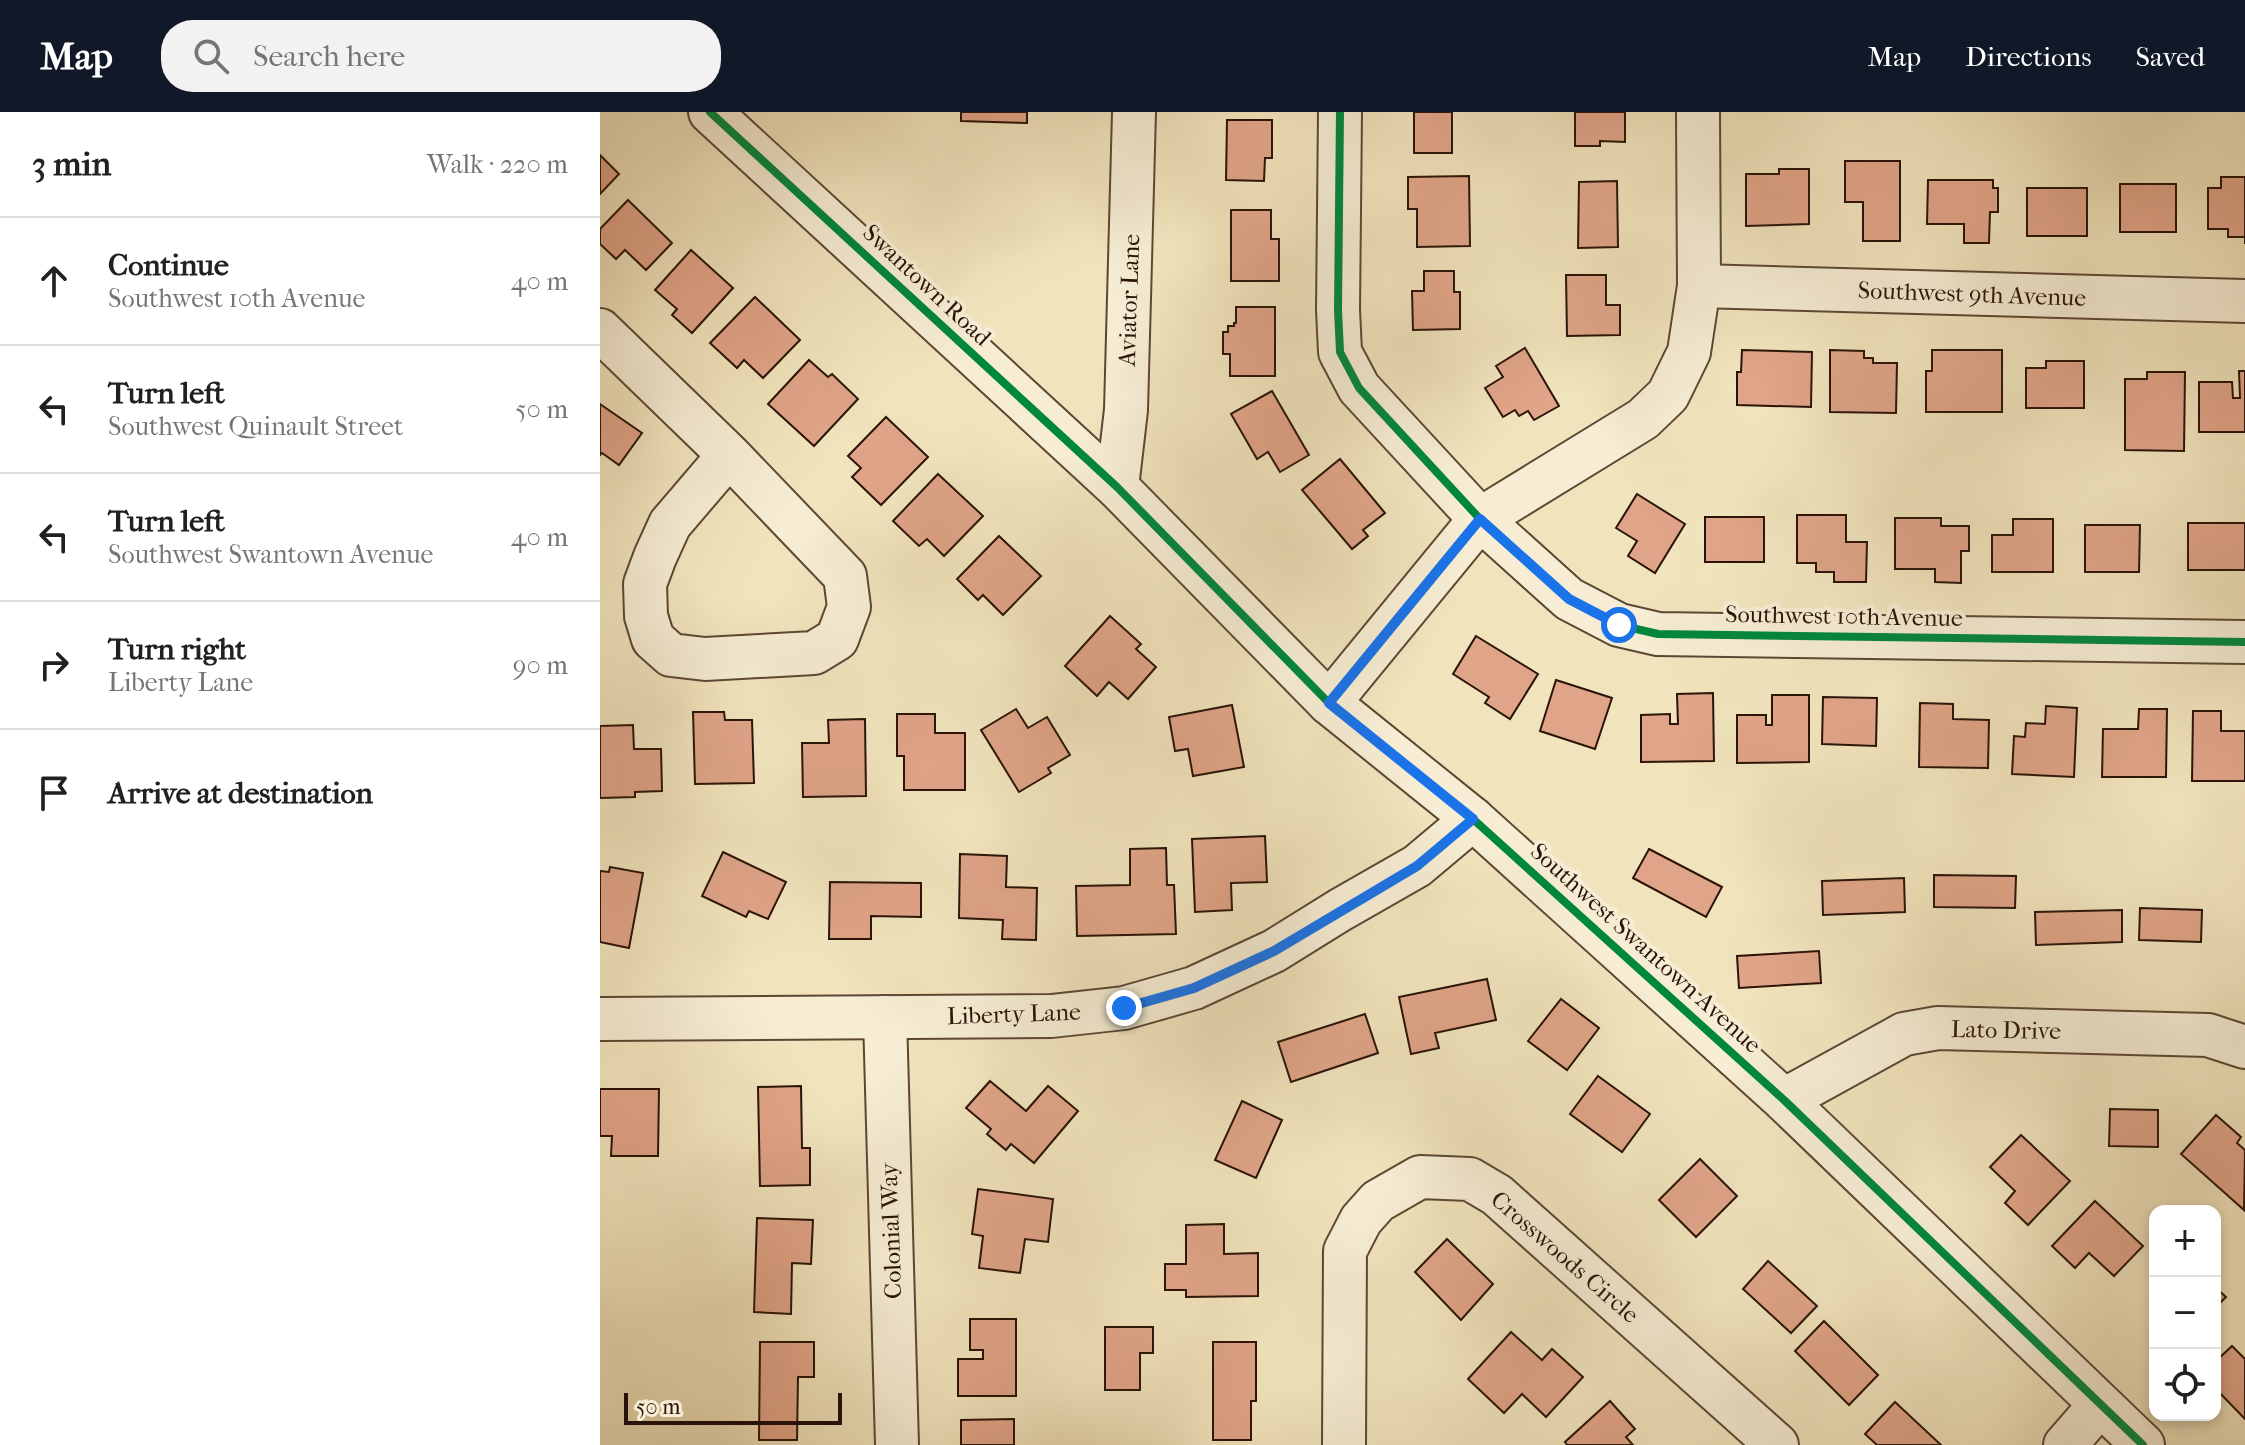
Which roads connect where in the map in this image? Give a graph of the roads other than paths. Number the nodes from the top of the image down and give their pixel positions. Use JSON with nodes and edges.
{"nodes":[{"id":1,"x":710,"y":112,"type":"edge"},
{"id":2,"x":1134,"y":112,"type":"edge"},
{"id":3,"x":1340,"y":112,"type":"edge"},
{"id":4,"x":1698,"y":112,"type":"edge"},
{"id":5,"x":1699,"y":286,"type":"junction"},
{"id":6,"x":2245,"y":301,"type":"edge"},
{"id":7,"x":600,"y":330,"type":"edge"},
{"id":8,"x":729,"y":455,"type":"junction"},
{"id":9,"x":1117,"y":487,"type":"junction"},
{"id":10,"x":1480,"y":519,"type":"junction"},
{"id":11,"x":2245,"y":642,"type":"edge"},
{"id":12,"x":1329,"y":703,"type":"junction"},
{"id":13,"x":1473,"y":819,"type":"junction"},
{"id":14,"x":885,"y":1017,"type":"junction"},
{"id":15,"x":600,"y":1019,"type":"edge"},
{"id":16,"x":2245,"y":1047,"type":"edge"},
{"id":17,"x":1784,"y":1100,"type":"junction"},
{"id":18,"x":2099,"y":1406,"type":"junction"},
{"id":19,"x":897,"y":1445,"type":"edge"},
{"id":20,"x":1344,"y":1445,"type":"edge"},
{"id":21,"x":1777,"y":1445,"type":"edge"},
{"id":22,"x":2065,"y":1445,"type":"edge"},
{"id":23,"x":2143,"y":1445,"type":"edge"}],
"edges":[{"from":1,"to":9,"type":"street","name":"Swantown Road"},
{"from":2,"to":9,"type":"street","name":"Aviator Lane"},
{"from":3,"to":10,"type":"street","name":"Southwest 10th Avenue"},
{"from":4,"to":5,"type":"street"},
{"from":5,"to":6,"type":"street","name":"Southwest 9th Avenue"},
{"from":5,"to":10,"type":"street"},
{"from":7,"to":8,"type":"street"},
{"from":8,"to":8,"type":"street"},
{"from":9,"to":12,"type":"street","name":"Southwest Swantown Avenue"},
{"from":10,"to":11,"type":"street","name":"Southwest 10th Avenue"},
{"from":10,"to":12,"type":"street"},
{"from":12,"to":13,"type":"street","name":"Southwest Swantown Avenue"},
{"from":13,"to":14,"type":"street","name":"Liberty Lane"},
{"from":13,"to":17,"type":"street","name":"Southwest Swantown Avenue"},
{"from":14,"to":15,"type":"street","name":"Liberty Lane"},
{"from":14,"to":19,"type":"street","name":"Colonial Way"},
{"from":16,"to":17,"type":"street","name":"Lato Drive"},
{"from":17,"to":18,"type":"street","name":"Southwest Swantown Avenue"},
{"from":18,"to":22,"type":"street"},
{"from":18,"to":23,"type":"street","name":"Southwest Swantown Avenue"},
{"from":20,"to":21,"type":"street","name":"Crosswoods Circle"}]}
